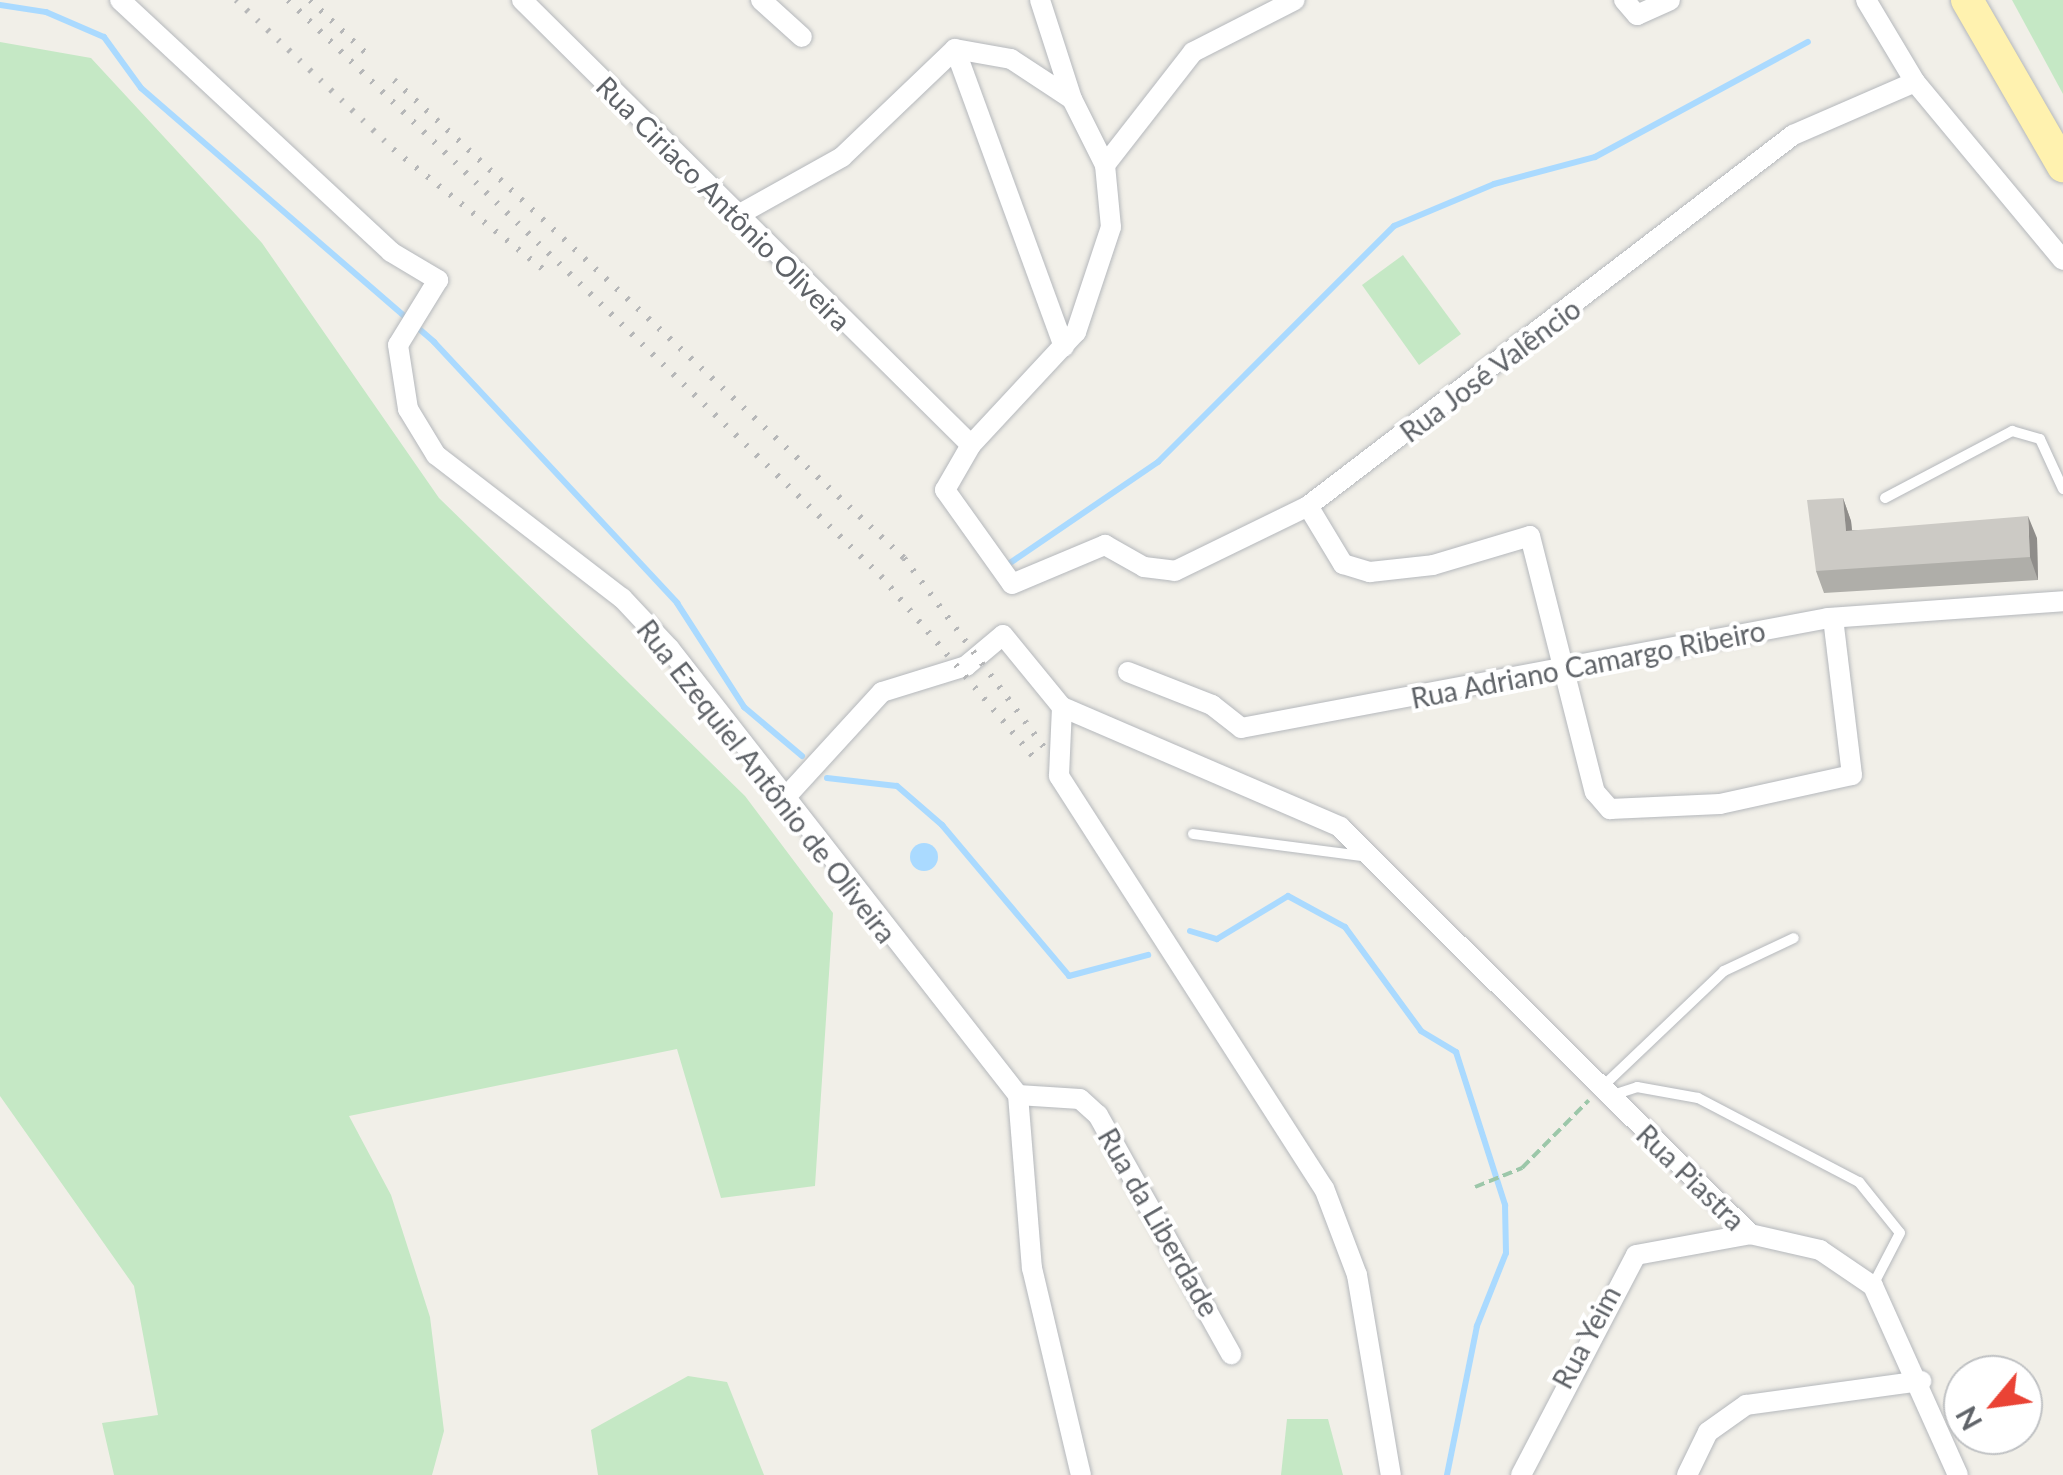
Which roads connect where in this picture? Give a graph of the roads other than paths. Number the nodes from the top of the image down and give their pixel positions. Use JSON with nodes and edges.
{"nodes":[{"id":1,"x":120,"y":0,"type":"edge"},
{"id":2,"x":522,"y":0,"type":"edge"},
{"id":3,"x":762,"y":0,"type":"edge"},
{"id":4,"x":1040,"y":0,"type":"edge"},
{"id":5,"x":1295,"y":0,"type":"edge"},
{"id":6,"x":1624,"y":0,"type":"edge"},
{"id":7,"x":1670,"y":0,"type":"edge"},
{"id":8,"x":1866,"y":0,"type":"edge"},
{"id":9,"x":1966,"y":0,"type":"edge"},
{"id":10,"x":802,"y":37,"type":"dead end"},
{"id":11,"x":955,"y":49,"type":"junction"},
{"id":12,"x":1915,"y":82,"type":"junction"},
{"id":13,"x":1072,"y":99,"type":"junction"},
{"id":14,"x":1106,"y":165,"type":"junction"},
{"id":15,"x":2063,"y":166,"type":"edge"},
{"id":16,"x":740,"y":214,"type":"junction"},
{"id":17,"x":2063,"y":260,"type":"edge"},
{"id":18,"x":1064,"y":347,"type":"junction"},
{"id":19,"x":971,"y":444,"type":"junction"},
{"id":20,"x":2063,"y":489,"type":"edge"},
{"id":21,"x":1886,"y":498,"type":"dead end"},
{"id":22,"x":1308,"y":506,"type":"junction"},
{"id":23,"x":2063,"y":602,"type":"edge"},
{"id":24,"x":1833,"y":618,"type":"junction"},
{"id":25,"x":1564,"y":668,"type":"junction"},
{"id":26,"x":1128,"y":672,"type":"dead end"},
{"id":27,"x":1062,"y":707,"type":"junction"},
{"id":28,"x":784,"y":798,"type":"junction"},
{"id":29,"x":1193,"y":834,"type":"dead end"},
{"id":30,"x":1369,"y":856,"type":"junction"},
{"id":31,"x":1794,"y":938,"type":"dead end"},
{"id":32,"x":1603,"y":1094,"type":"junction"},
{"id":33,"x":1018,"y":1095,"type":"junction"},
{"id":34,"x":1750,"y":1234,"type":"junction"},
{"id":35,"x":1873,"y":1286,"type":"junction"},
{"id":36,"x":1230,"y":1354,"type":"dead end"},
{"id":37,"x":1921,"y":1381,"type":"junction"},
{"id":38,"x":1081,"y":1475,"type":"edge"},
{"id":39,"x":1392,"y":1475,"type":"edge"},
{"id":40,"x":1521,"y":1475,"type":"edge"},
{"id":41,"x":1687,"y":1475,"type":"edge"},
{"id":42,"x":1958,"y":1475,"type":"edge"}],
"edges":[{"from":1,"to":28,"type":"street","name":"Rua Ezequiel Antônio de Oliveira"},
{"from":2,"to":16,"type":"street","name":"Rua Ciriaco Antônio Oliveira"},
{"from":3,"to":10,"type":"street"},
{"from":4,"to":13,"type":"street"},
{"from":5,"to":14,"type":"street"},
{"from":6,"to":7,"type":"street"},
{"from":8,"to":12,"type":"street"},
{"from":9,"to":15,"type":"main road"},
{"from":11,"to":13,"type":"street"},
{"from":11,"to":16,"type":"street"},
{"from":11,"to":18,"type":"street"},
{"from":12,"to":17,"type":"street"},
{"from":12,"to":22,"type":"street","name":"Rua José Valêncio"},
{"from":13,"to":14,"type":"street"},
{"from":14,"to":18,"type":"street"},
{"from":16,"to":19,"type":"street","name":"Rua Ciriaco Antônio Oliveira"},
{"from":18,"to":19,"type":"street"},
{"from":19,"to":22,"type":"street","name":"Rua José Valêncio"},
{"from":20,"to":21,"type":"lane"},
{"from":22,"to":25,"type":"street"},
{"from":23,"to":24,"type":"street","name":"Rua Adriano Camargo Ribeiro"},
{"from":24,"to":25,"type":"street","name":"Rua Adriano Camargo Ribeiro"},
{"from":24,"to":25,"type":"street"},
{"from":25,"to":26,"type":"street","name":"Rua Adriano Camargo Ribeiro"},
{"from":27,"to":28,"type":"street"},
{"from":27,"to":30,"type":"street","name":"Rua Piastra"},
{"from":27,"to":39,"type":"street"},
{"from":28,"to":33,"type":"street","name":"Rua Ezequiel Antônio de Oliveira"},
{"from":29,"to":30,"type":"lane"},
{"from":30,"to":32,"type":"street","name":"Rua Piastra"},
{"from":31,"to":32,"type":"lane"},
{"from":32,"to":34,"type":"street","name":"Rua Piastra"},
{"from":32,"to":35,"type":"lane"},
{"from":33,"to":36,"type":"street","name":"Rua da Liberdade"},
{"from":33,"to":38,"type":"street"},
{"from":34,"to":35,"type":"street","name":"Rua Piastra"},
{"from":34,"to":40,"type":"street","name":"Rua Yeim"},
{"from":35,"to":37,"type":"street","name":"Rua Piastra"},
{"from":37,"to":41,"type":"street"},
{"from":37,"to":42,"type":"street","name":"Rua Piastra"}]}
